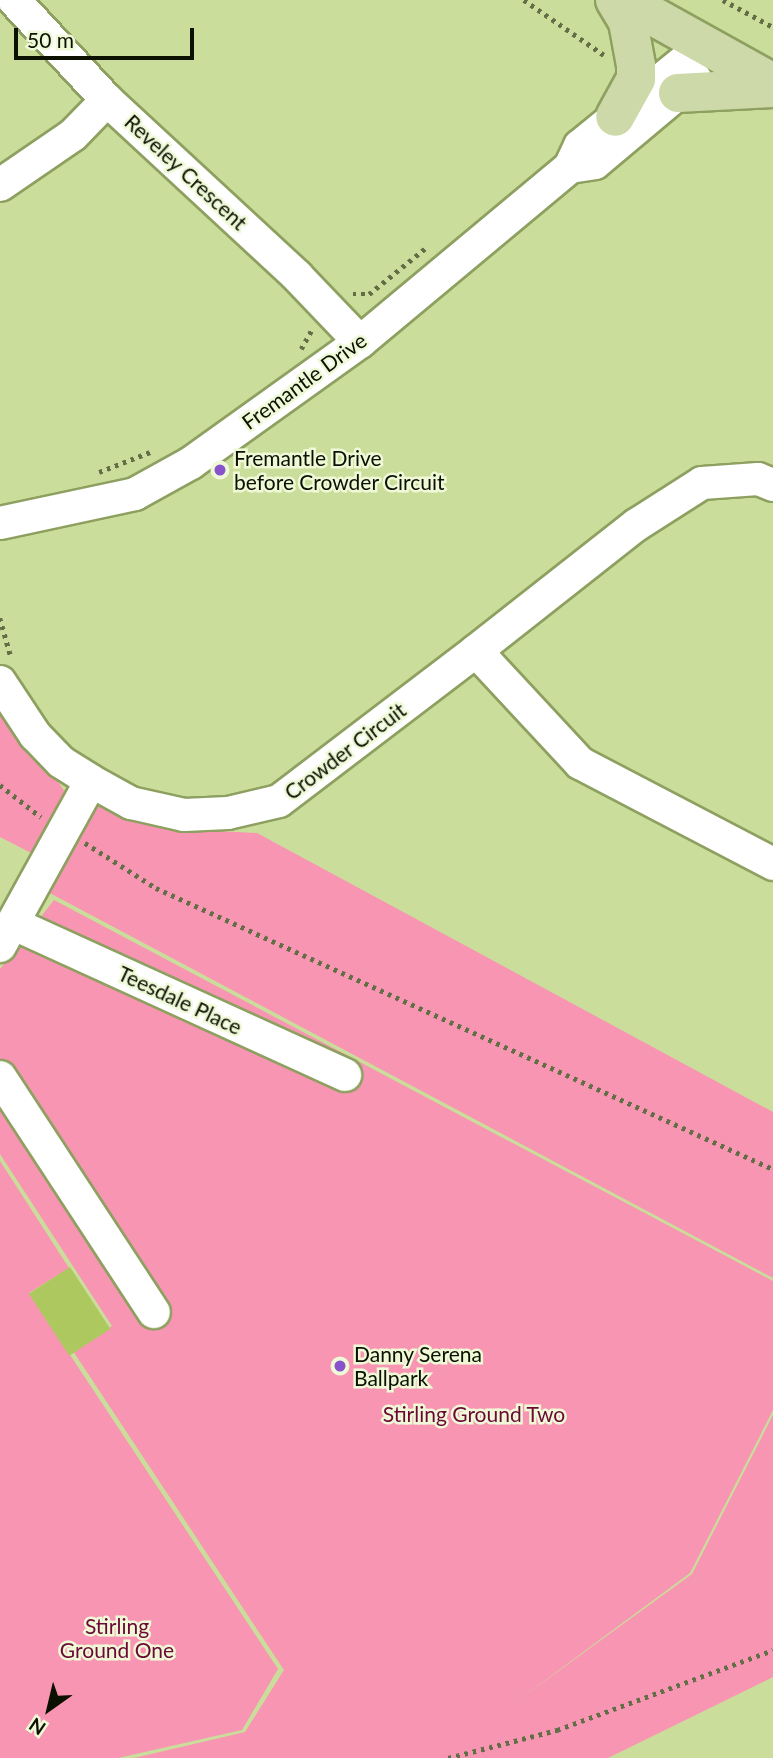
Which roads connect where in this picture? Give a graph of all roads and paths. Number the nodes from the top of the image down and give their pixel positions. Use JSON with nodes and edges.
{"nodes":[{"id":1,"x":13,"y":0,"type":"edge"},
{"id":2,"x":524,"y":0,"type":"edge"},
{"id":3,"x":615,"y":0,"type":"edge"},
{"id":4,"x":624,"y":0,"type":"edge"},
{"id":5,"x":723,"y":0,"type":"edge"},
{"id":6,"x":773,"y":27,"type":"edge"},
{"id":7,"x":715,"y":51,"type":"junction"},
{"id":8,"x":615,"y":64,"type":"dead end"},
{"id":9,"x":773,"y":85,"type":"edge"},
{"id":10,"x":678,"y":93,"type":"junction"},
{"id":11,"x":107,"y":100,"type":"junction"},
{"id":12,"x":615,"y":117,"type":"junction"},
{"id":13,"x":570,"y":167,"type":"junction"},
{"id":14,"x":0,"y":185,"type":"edge"},
{"id":15,"x":360,"y":342,"type":"junction"},
{"id":16,"x":773,"y":485,"type":"edge"},
{"id":17,"x":0,"y":523,"type":"edge"},
{"id":18,"x":0,"y":618,"type":"edge"},
{"id":19,"x":476,"y":651,"type":"junction"},
{"id":20,"x":7,"y":676,"type":"edge"},
{"id":21,"x":91,"y":782,"type":"junction"},
{"id":22,"x":0,"y":785,"type":"edge"},
{"id":23,"x":65,"y":830,"type":"junction"},
{"id":24,"x":773,"y":864,"type":"edge"},
{"id":25,"x":7,"y":935,"type":"edge"},
{"id":26,"x":345,"y":1075,"type":"dead end"},
{"id":27,"x":0,"y":1077,"type":"edge"},
{"id":28,"x":773,"y":1169,"type":"edge"},
{"id":29,"x":154,"y":1312,"type":"dead end"},
{"id":30,"x":773,"y":1650,"type":"edge"},
{"id":31,"x":447,"y":1758,"type":"edge"}],
"edges":[{"from":1,"to":11,"type":"street","name":"Reveley Crescent"},
{"from":2,"to":8,"type":"path"},
{"from":3,"to":12,"type":"main road"},
{"from":4,"to":7,"type":"main road"},
{"from":5,"to":6,"type":"path"},
{"from":7,"to":9,"type":"main road"},
{"from":7,"to":10,"type":"street","name":"Fremantle Drive"},
{"from":7,"to":12,"type":"street","name":"Fremantle Drive"},
{"from":9,"to":10,"type":"main road"},
{"from":10,"to":13,"type":"street","name":"Fremantle Drive"},
{"from":11,"to":14,"type":"street"},
{"from":11,"to":15,"type":"street","name":"Reveley Crescent"},
{"from":12,"to":13,"type":"street","name":"Fremantle Drive"},
{"from":13,"to":15,"type":"street","name":"Fremantle Drive"},
{"from":15,"to":17,"type":"street","name":"Fremantle Drive"},
{"from":16,"to":19,"type":"street","name":"Crowder Circuit"},
{"from":18,"to":20,"type":"path"},
{"from":19,"to":21,"type":"street","name":"Crowder Circuit"},
{"from":19,"to":24,"type":"street"},
{"from":20,"to":21,"type":"street","name":"Crowder Circuit"},
{"from":21,"to":23,"type":"street","name":"Teesdale Place"},
{"from":22,"to":23,"type":"path"},
{"from":23,"to":25,"type":"street","name":"Teesdale Place"},
{"from":23,"to":28,"type":"path"},
{"from":25,"to":26,"type":"street","name":"Teesdale Place"},
{"from":27,"to":29,"type":"street"},
{"from":30,"to":31,"type":"path"}]}
